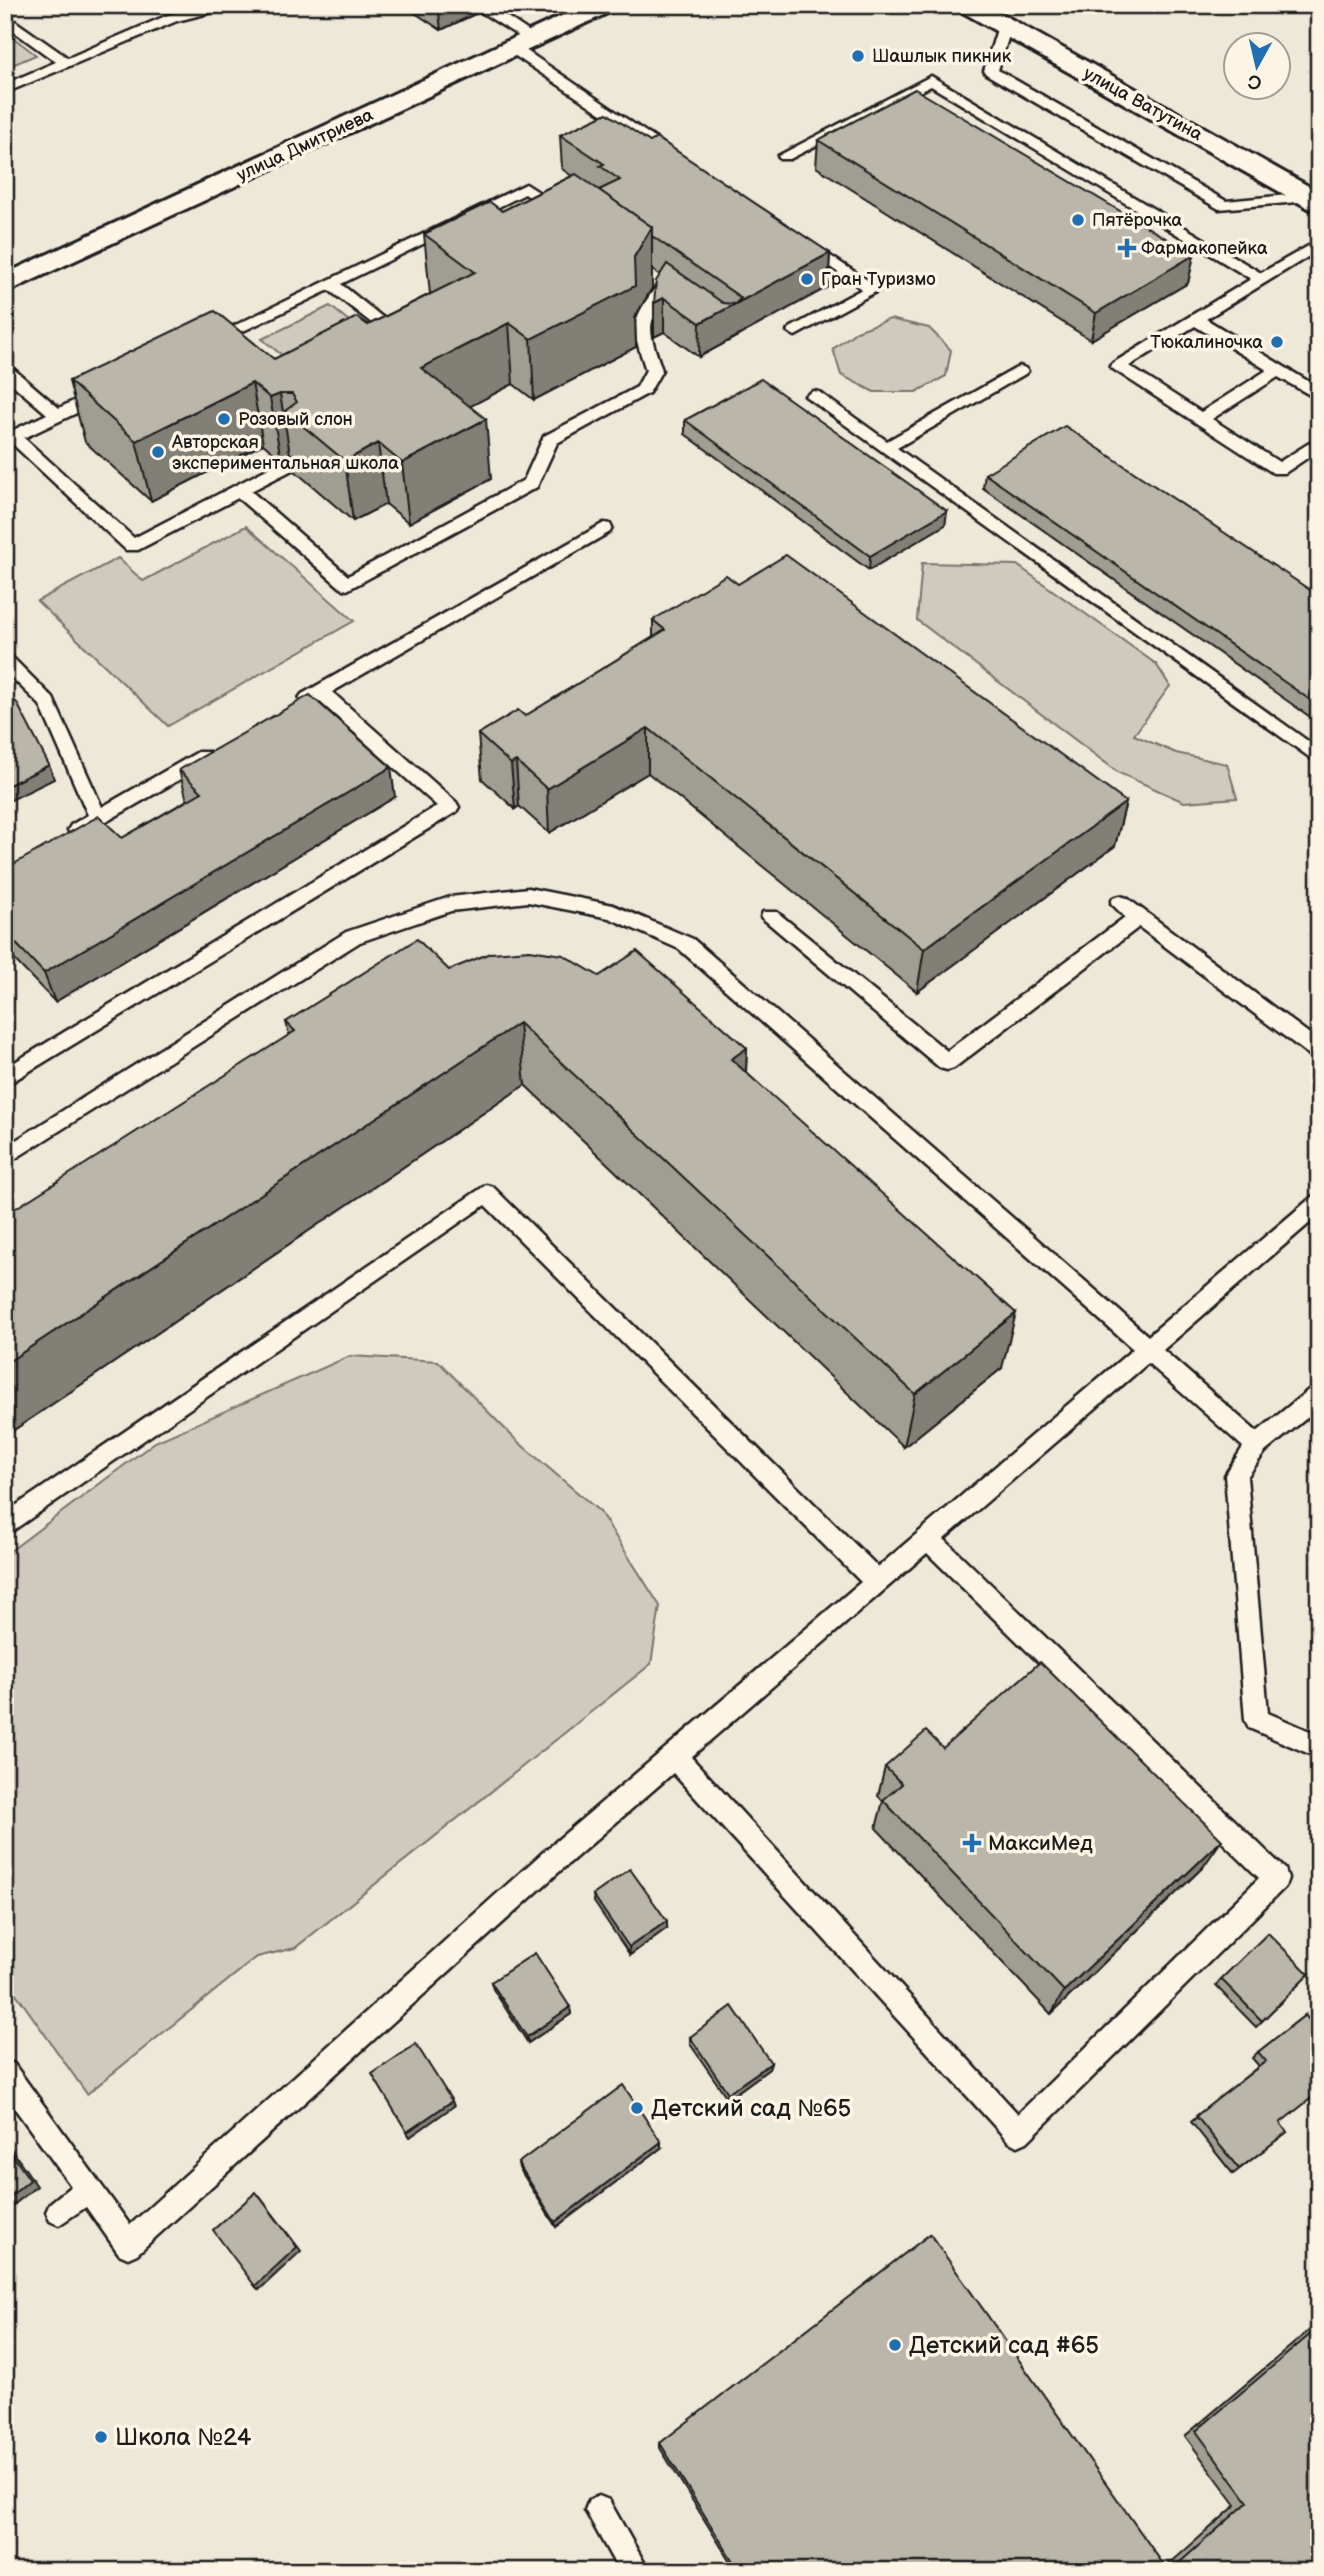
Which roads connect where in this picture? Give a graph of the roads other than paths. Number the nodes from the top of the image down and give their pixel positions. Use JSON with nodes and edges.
{"nodes":[{"id":1,"x":166,"y":5,"type":"edge"},
{"id":2,"x":234,"y":5,"type":"edge"},
{"id":3,"x":605,"y":5,"type":"edge"},
{"id":4,"x":1315,"y":5,"type":"edge"},
{"id":5,"x":972,"y":8,"type":"edge"},
{"id":6,"x":486,"y":9,"type":"dead end"},
{"id":7,"x":1319,"y":12,"type":"edge"},
{"id":8,"x":1003,"y":16,"type":"edge"},
{"id":9,"x":173,"y":18,"type":"junction"},
{"id":10,"x":5,"y":19,"type":"edge"},
{"id":11,"x":523,"y":44,"type":"junction"},
{"id":12,"x":66,"y":63,"type":"junction"},
{"id":13,"x":5,"y":89,"type":"edge"},
{"id":14,"x":785,"y":156,"type":"dead end"},
{"id":15,"x":686,"y":164,"type":"edge"},
{"id":16,"x":1314,"y":200,"type":"edge"},
{"id":17,"x":570,"y":220,"type":"edge"},
{"id":18,"x":796,"y":237,"type":"edge"},
{"id":19,"x":1319,"y":244,"type":"edge"},
{"id":20,"x":1261,"y":279,"type":"junction"},
{"id":21,"x":330,"y":283,"type":"junction"},
{"id":22,"x":5,"y":285,"type":"edge"},
{"id":23,"x":664,"y":286,"type":"edge"},
{"id":24,"x":1195,"y":319,"type":"junction"},
{"id":25,"x":795,"y":331,"type":"dead end"},
{"id":26,"x":372,"y":342,"type":"edge"},
{"id":27,"x":193,"y":350,"type":"edge"},
{"id":28,"x":5,"y":369,"type":"edge"},
{"id":29,"x":1020,"y":370,"type":"dead end"},
{"id":30,"x":1278,"y":370,"type":"junction"},
{"id":31,"x":118,"y":386,"type":"edge"},
{"id":32,"x":1319,"y":394,"type":"edge"},
{"id":33,"x":813,"y":396,"type":"dead end"},
{"id":34,"x":58,"y":416,"type":"junction"},
{"id":35,"x":1201,"y":419,"type":"junction"},
{"id":36,"x":1319,"y":442,"type":"edge"},
{"id":37,"x":886,"y":448,"type":"junction"},
{"id":38,"x":296,"y":461,"type":"edge"},
{"id":39,"x":239,"y":490,"type":"junction"},
{"id":40,"x":604,"y":528,"type":"dead end"},
{"id":41,"x":5,"y":660,"type":"edge"},
{"id":42,"x":320,"y":691,"type":"junction"},
{"id":43,"x":296,"y":705,"type":"edge"},
{"id":44,"x":214,"y":751,"type":"edge"},
{"id":45,"x":1319,"y":758,"type":"edge"},
{"id":46,"x":98,"y":818,"type":"junction"},
{"id":47,"x":63,"y":838,"type":"edge"},
{"id":48,"x":1120,"y":903,"type":"dead end"},
{"id":49,"x":770,"y":917,"type":"dead end"},
{"id":50,"x":1139,"y":917,"type":"junction"},
{"id":51,"x":1319,"y":1052,"type":"edge"},
{"id":52,"x":5,"y":1078,"type":"edge"},
{"id":53,"x":5,"y":1157,"type":"edge"},
{"id":54,"x":1319,"y":1203,"type":"edge"},
{"id":55,"x":1148,"y":1350,"type":"junction"},
{"id":56,"x":1319,"y":1395,"type":"edge"},
{"id":57,"x":1257,"y":1445,"type":"junction"},
{"id":58,"x":5,"y":1526,"type":"edge"},
{"id":59,"x":927,"y":1538,"type":"junction"},
{"id":60,"x":877,"y":1581,"type":"junction"},
{"id":61,"x":1319,"y":1747,"type":"edge"},
{"id":62,"x":674,"y":1756,"type":"junction"},
{"id":63,"x":5,"y":2073,"type":"edge"},
{"id":64,"x":89,"y":2189,"type":"junction"},
{"id":65,"x":59,"y":2212,"type":"dead end"},
{"id":66,"x":599,"y":2510,"type":"dead end"},
{"id":67,"x":635,"y":2571,"type":"edge"}],
"edges":[{"from":1,"to":9,"type":"lane"},
{"from":2,"to":9,"type":"lane"},
{"from":3,"to":11,"type":"main road","name":"улица Дмитриева"},
{"from":4,"to":7,"type":"lane"},
{"from":5,"to":8,"type":"main road","name":"улица Ватутина"},
{"from":6,"to":11,"type":"lane"},
{"from":8,"to":16,"type":"main road","name":"улица Ватутина"},
{"from":8,"to":16,"type":"lane"},
{"from":9,"to":12,"type":"lane"},
{"from":10,"to":12,"type":"lane"},
{"from":11,"to":15,"type":"lane"},
{"from":11,"to":22,"type":"main road","name":"улица Дмитриева"},
{"from":12,"to":13,"type":"lane"},
{"from":14,"to":20,"type":"lane"},
{"from":17,"to":21,"type":"lane"},
{"from":18,"to":25,"type":"lane"},
{"from":19,"to":20,"type":"lane"},
{"from":20,"to":24,"type":"lane"},
{"from":21,"to":26,"type":"lane"},
{"from":21,"to":27,"type":"lane"},
{"from":23,"to":39,"type":"lane"},
{"from":24,"to":30,"type":"lane"},
{"from":24,"to":35,"type":"lane"},
{"from":28,"to":34,"type":"lane"},
{"from":29,"to":37,"type":"lane"},
{"from":30,"to":32,"type":"lane"},
{"from":30,"to":35,"type":"lane"},
{"from":31,"to":34,"type":"lane"},
{"from":33,"to":37,"type":"lane"},
{"from":34,"to":39,"type":"lane"},
{"from":35,"to":36,"type":"lane"},
{"from":37,"to":45,"type":"lane"},
{"from":38,"to":39,"type":"lane"},
{"from":40,"to":42,"type":"lane"},
{"from":41,"to":46,"type":"lane"},
{"from":42,"to":43,"type":"lane"},
{"from":42,"to":52,"type":"lane"},
{"from":44,"to":46,"type":"lane"},
{"from":46,"to":47,"type":"lane"},
{"from":48,"to":50,"type":"lane"},
{"from":49,"to":50,"type":"lane"},
{"from":50,"to":51,"type":"lane"},
{"from":53,"to":55,"type":"lane"},
{"from":54,"to":55,"type":"lane"},
{"from":55,"to":57,"type":"lane"},
{"from":55,"to":59,"type":"lane"},
{"from":56,"to":57,"type":"lane"},
{"from":57,"to":61,"type":"lane"},
{"from":58,"to":60,"type":"lane"},
{"from":59,"to":60,"type":"lane"},
{"from":59,"to":62,"type":"lane"},
{"from":60,"to":62,"type":"lane"},
{"from":62,"to":64,"type":"lane"},
{"from":63,"to":64,"type":"lane"},
{"from":64,"to":65,"type":"lane"},
{"from":66,"to":67,"type":"lane"}]}
